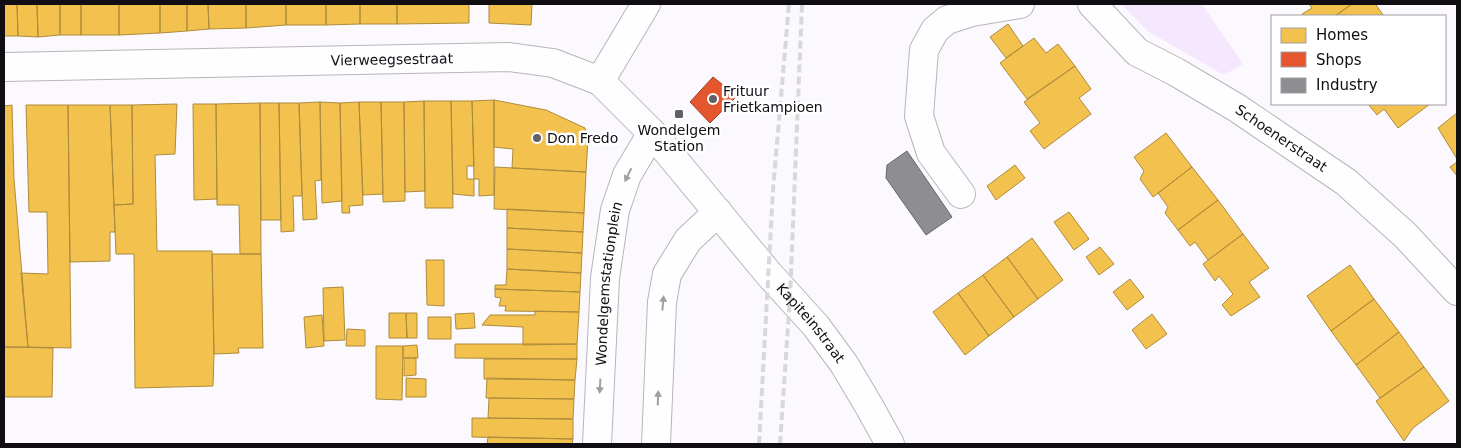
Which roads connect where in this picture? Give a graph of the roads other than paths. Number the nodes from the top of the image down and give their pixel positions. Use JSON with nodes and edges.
{"nodes":[{"id":1,"x":646,"y":4,"type":"edge"},
{"id":2,"x":1020,"y":4,"type":"edge"},
{"id":3,"x":1092,"y":4,"type":"edge"},
{"id":4,"x":4,"y":67,"type":"edge"},
{"id":5,"x":600,"y":81,"type":"junction"},
{"id":6,"x":652,"y":133,"type":"junction"},
{"id":7,"x":961,"y":194,"type":"dead end"},
{"id":8,"x":718,"y":212,"type":"junction"},
{"id":9,"x":1457,"y":291,"type":"edge"},
{"id":10,"x":597,"y":444,"type":"edge"},
{"id":11,"x":656,"y":444,"type":"edge"},
{"id":12,"x":890,"y":444,"type":"edge"}],
"edges":[{"from":1,"to":5,"type":"street"},
{"from":2,"to":7,"type":"street"},
{"from":3,"to":9,"type":"street","name":"Schoenerstraat"},
{"from":4,"to":5,"type":"street","name":"Vierweegsestraat"},
{"from":5,"to":6,"type":"street","name":"Vierweegsestraat"},
{"from":6,"to":8,"type":"street","name":"Vierweegsestraat"},
{"from":6,"to":10,"type":"street","name":"Wondelgemstationplein","one_way":true},
{"from":11,"to":8,"type":"street","one_way":true},
{"from":8,"to":12,"type":"street","name":"Kapiteinstraat"}]}
